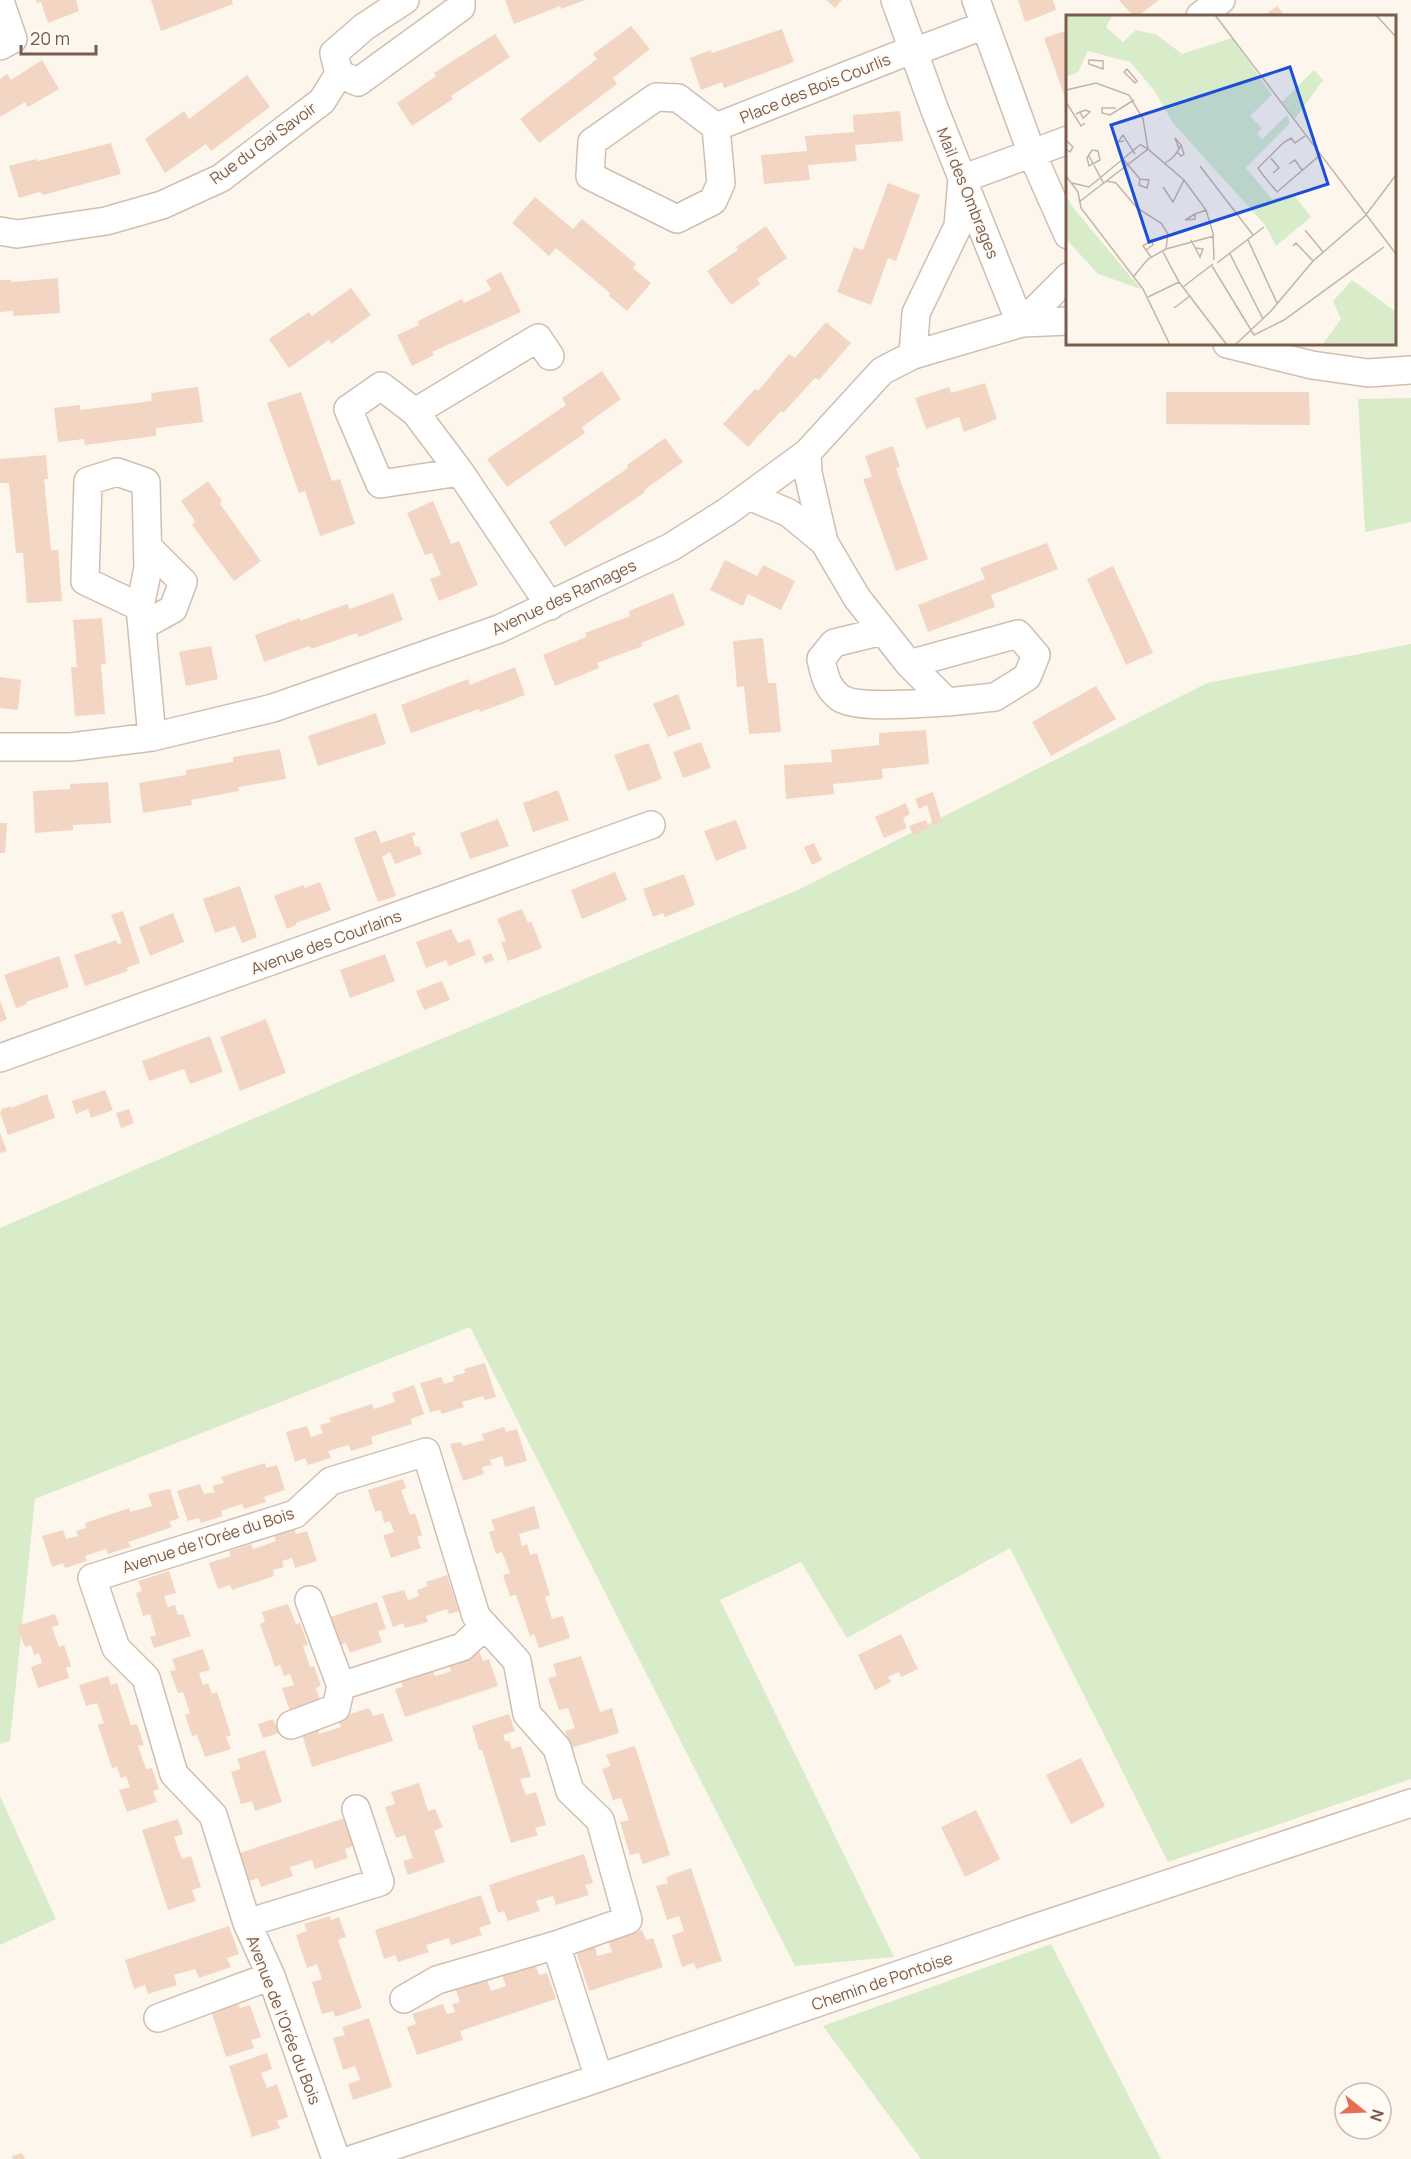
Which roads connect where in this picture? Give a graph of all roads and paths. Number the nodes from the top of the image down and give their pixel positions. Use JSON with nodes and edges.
{"nodes":[{"id":1,"x":405,"y":0,"type":"edge"},
{"id":2,"x":461,"y":0,"type":"edge"},
{"id":3,"x":895,"y":0,"type":"edge"},
{"id":4,"x":976,"y":0,"type":"edge"},
{"id":5,"x":1221,"y":0,"type":"edge"},
{"id":6,"x":0,"y":2,"type":"edge"},
{"id":7,"x":1201,"y":15,"type":"edge"},
{"id":8,"x":985,"y":25,"type":"junction"},
{"id":9,"x":0,"y":46,"type":"edge"},
{"id":10,"x":914,"y":52,"type":"junction"},
{"id":11,"x":339,"y":74,"type":"junction"},
{"id":12,"x":716,"y":127,"type":"junction"},
{"id":13,"x":1066,"y":141,"type":"edge"},
{"id":14,"x":1032,"y":154,"type":"junction"},
{"id":15,"x":962,"y":178,"type":"junction"},
{"id":16,"x":1066,"y":230,"type":"edge"},
{"id":17,"x":0,"y":231,"type":"edge"},
{"id":18,"x":1066,"y":279,"type":"edge"},
{"id":19,"x":1066,"y":321,"type":"edge"},
{"id":20,"x":1022,"y":323,"type":"junction"},
{"id":21,"x":1231,"y":345,"type":"edge"},
{"id":22,"x":913,"y":355,"type":"junction"},
{"id":23,"x":550,"y":356,"type":"dead end"},
{"id":24,"x":1411,"y":370,"type":"edge"},
{"id":25,"x":415,"y":412,"type":"junction"},
{"id":26,"x":807,"y":453,"type":"junction"},
{"id":27,"x":460,"y":472,"type":"junction"},
{"id":28,"x":749,"y":496,"type":"junction"},
{"id":29,"x":824,"y":542,"type":"junction"},
{"id":30,"x":148,"y":547,"type":"junction"},
{"id":31,"x":550,"y":606,"type":"junction"},
{"id":32,"x":141,"y":617,"type":"junction"},
{"id":33,"x":883,"y":632,"type":"junction"},
{"id":34,"x":909,"y":664,"type":"junction"},
{"id":35,"x":947,"y":702,"type":"junction"},
{"id":36,"x":152,"y":737,"type":"junction"},
{"id":37,"x":0,"y":747,"type":"edge"},
{"id":38,"x":651,"y":825,"type":"dead end"},
{"id":39,"x":0,"y":1058,"type":"edge"},
{"id":40,"x":309,"y":1600,"type":"dead end"},
{"id":41,"x":485,"y":1626,"type":"junction"},
{"id":42,"x":341,"y":1686,"type":"junction"},
{"id":43,"x":291,"y":1725,"type":"dead end"},
{"id":44,"x":1411,"y":1803,"type":"edge"},
{"id":45,"x":356,"y":1809,"type":"dead end"},
{"id":46,"x":247,"y":1923,"type":"junction"},
{"id":47,"x":556,"y":1945,"type":"junction"},
{"id":48,"x":271,"y":1976,"type":"junction"},
{"id":49,"x":404,"y":1999,"type":"dead end"},
{"id":50,"x":158,"y":2018,"type":"dead end"},
{"id":51,"x":599,"y":2078,"type":"junction"},
{"id":52,"x":336,"y":2159,"type":"edge"},
{"id":53,"x":353,"y":2159,"type":"edge"}],
"edges":[{"from":1,"to":11,"type":"street","name":"Rue du Gai Savoir"},
{"from":2,"to":11,"type":"street"},
{"from":3,"to":10,"type":"street","name":"Mail des Ombrages"},
{"from":4,"to":8,"type":"street"},
{"from":5,"to":7,"type":"street"},
{"from":6,"to":9,"type":"street"},
{"from":8,"to":10,"type":"street","name":"Place des Bois Courlis"},
{"from":8,"to":14,"type":"street"},
{"from":10,"to":12,"type":"street","name":"Place des Bois Courlis"},
{"from":10,"to":15,"type":"street","name":"Mail des Ombrages"},
{"from":11,"to":17,"type":"street","name":"Rue du Gai Savoir"},
{"from":12,"to":12,"type":"street"},
{"from":13,"to":14,"type":"street"},
{"from":14,"to":15,"type":"street"},
{"from":14,"to":16,"type":"street"},
{"from":15,"to":20,"type":"street","name":"Mail des Ombrages"},
{"from":15,"to":22,"type":"street"},
{"from":18,"to":20,"type":"street"},
{"from":19,"to":20,"type":"street","name":"Avenue des Ramages"},
{"from":20,"to":22,"type":"street","name":"Avenue des Ramages"},
{"from":21,"to":24,"type":"street"},
{"from":22,"to":26,"type":"street","name":"Avenue des Ramages"},
{"from":23,"to":25,"type":"street"},
{"from":25,"to":27,"type":"street"},
{"from":25,"to":27,"type":"street"},
{"from":26,"to":28,"type":"street","name":"Avenue des Ramages"},
{"from":26,"to":29,"type":"street"},
{"from":27,"to":31,"type":"street"},
{"from":28,"to":29,"type":"street"},
{"from":28,"to":31,"type":"street","name":"Avenue des Ramages"},
{"from":29,"to":33,"type":"street"},
{"from":30,"to":32,"type":"street"},
{"from":30,"to":32,"type":"street"},
{"from":30,"to":32,"type":"street"},
{"from":31,"to":36,"type":"street","name":"Avenue des Ramages"},
{"from":32,"to":36,"type":"street"},
{"from":33,"to":34,"type":"street"},
{"from":33,"to":35,"type":"street"},
{"from":34,"to":35,"type":"street"},
{"from":34,"to":35,"type":"street"},
{"from":36,"to":37,"type":"street","name":"Avenue des Ramages"},
{"from":38,"to":39,"type":"street","name":"Avenue des Courlains"},
{"from":40,"to":42,"type":"street"},
{"from":41,"to":42,"type":"street"},
{"from":41,"to":46,"type":"street","name":"Avenue de l'Orée du Bois"},
{"from":41,"to":47,"type":"street","name":"Avenue de l'Orée du Bois"},
{"from":42,"to":43,"type":"street"},
{"from":44,"to":51,"type":"street","name":"Chemin de Pontoise"},
{"from":45,"to":46,"type":"street"},
{"from":46,"to":48,"type":"street","name":"Avenue de l'Orée du Bois"},
{"from":47,"to":49,"type":"street"},
{"from":47,"to":51,"type":"street"},
{"from":48,"to":50,"type":"street"},
{"from":48,"to":52,"type":"street","name":"Avenue de l'Orée du Bois"},
{"from":51,"to":53,"type":"street","name":"Chemin de Pontoise"}]}
